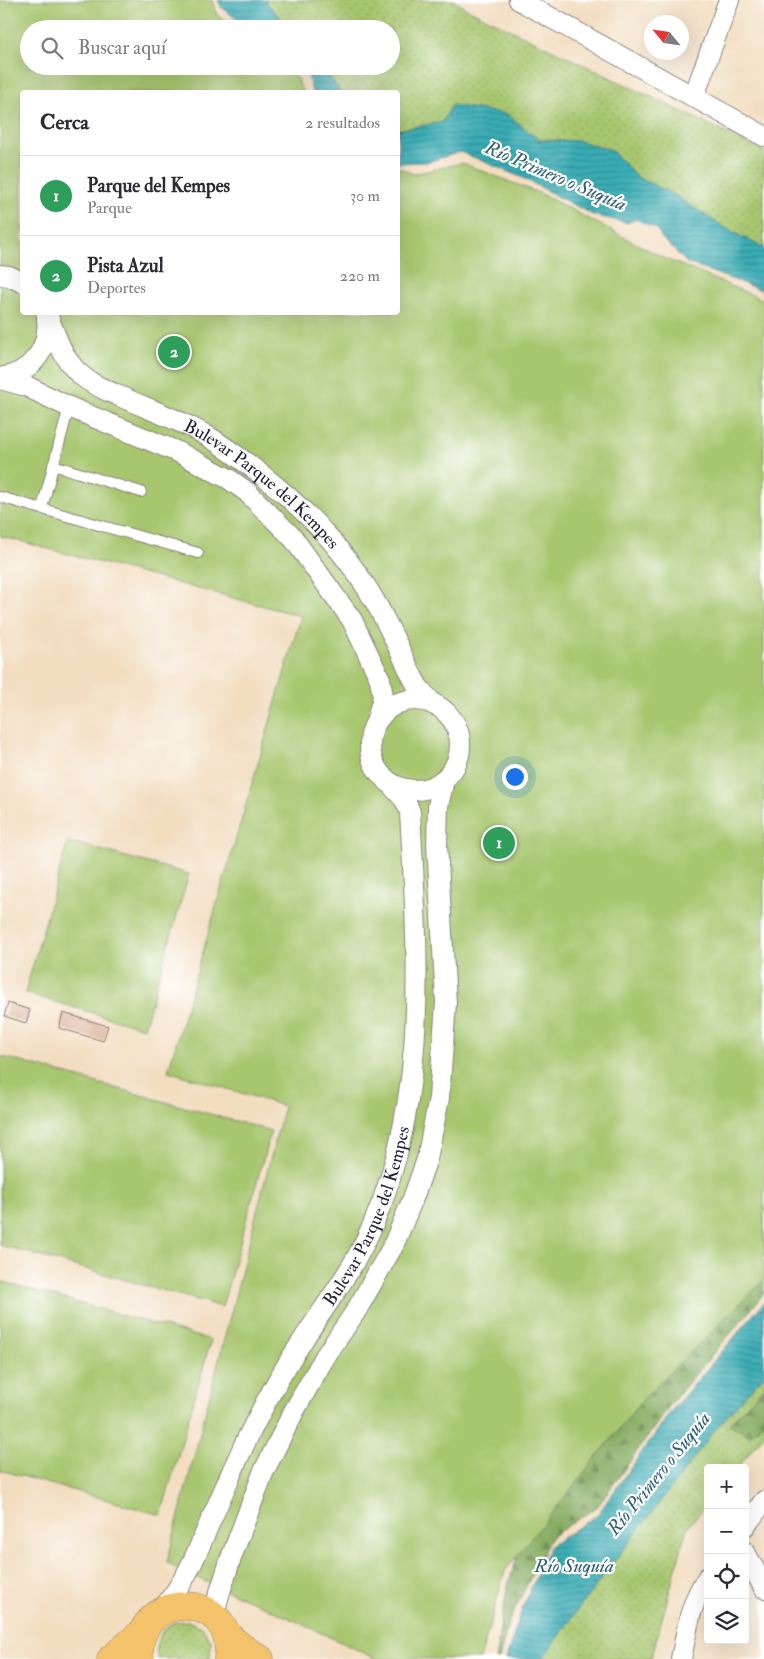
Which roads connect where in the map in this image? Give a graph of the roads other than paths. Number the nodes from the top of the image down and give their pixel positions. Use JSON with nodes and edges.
{"nodes":[{"id":1,"x":519,"y":0,"type":"edge"},
{"id":2,"x":729,"y":0,"type":"edge"},
{"id":3,"x":694,"y":96,"type":"junction"},
{"id":4,"x":764,"y":136,"type":"edge"},
{"id":5,"x":0,"y":275,"type":"edge"},
{"id":6,"x":20,"y":281,"type":"edge"},
{"id":7,"x":46,"y":315,"type":"edge"},
{"id":8,"x":47,"y":315,"type":"edge"},
{"id":9,"x":0,"y":378,"type":"edge"},
{"id":10,"x":69,"y":406,"type":"junction"},
{"id":11,"x":53,"y":465,"type":"junction"},
{"id":12,"x":141,"y":492,"type":"dead end"},
{"id":13,"x":0,"y":497,"type":"edge"},
{"id":14,"x":42,"y":508,"type":"junction"},
{"id":15,"x":198,"y":553,"type":"dead end"},
{"id":16,"x":434,"y":705,"type":"junction"},
{"id":17,"x":376,"y":723,"type":"junction"},
{"id":18,"x":444,"y":780,"type":"junction"},
{"id":19,"x":389,"y":782,"type":"junction"},
{"id":20,"x":764,"y":1501,"type":"edge"},
{"id":21,"x":749,"y":1521,"type":"edge"},
{"id":22,"x":746,"y":1554,"type":"edge"},
{"id":23,"x":704,"y":1582,"type":"edge"},
{"id":24,"x":764,"y":1588,"type":"edge"},
{"id":25,"x":152,"y":1621,"type":"junction"},
{"id":26,"x":224,"y":1638,"type":"edge"},
{"id":27,"x":111,"y":1659,"type":"edge"},
{"id":28,"x":140,"y":1659,"type":"edge"},
{"id":29,"x":260,"y":1659,"type":"edge"},
{"id":30,"x":681,"y":1659,"type":"edge"}],
"edges":[{"from":1,"to":3,"type":"street"},
{"from":2,"to":3,"type":"street"},
{"from":3,"to":4,"type":"street"},
{"from":5,"to":6,"type":"street"},
{"from":7,"to":9,"type":"street"},
{"from":8,"to":16,"type":"street","name":"Bulevar Parque del Kempes"},
{"from":9,"to":10,"type":"street","name":"Bulevar Parque del Kempes"},
{"from":10,"to":11,"type":"lane"},
{"from":10,"to":17,"type":"street","name":"Bulevar Parque del Kempes"},
{"from":11,"to":12,"type":"lane"},
{"from":11,"to":14,"type":"lane"},
{"from":13,"to":14,"type":"lane"},
{"from":14,"to":15,"type":"lane"},
{"from":16,"to":17,"type":"street"},
{"from":16,"to":18,"type":"street"},
{"from":17,"to":19,"type":"street"},
{"from":18,"to":19,"type":"street"},
{"from":18,"to":26,"type":"street","name":"Bulevar Parque del Kempes"},
{"from":19,"to":25,"type":"street","name":"Bulevar Parque del Kempes"},
{"from":20,"to":21,"type":"street"},
{"from":22,"to":24,"type":"street"},
{"from":23,"to":30,"type":"street"},
{"from":25,"to":26,"type":"main road"},
{"from":25,"to":27,"type":"main road"},
{"from":25,"to":28,"type":"main road"},
{"from":26,"to":29,"type":"main road"}]}
